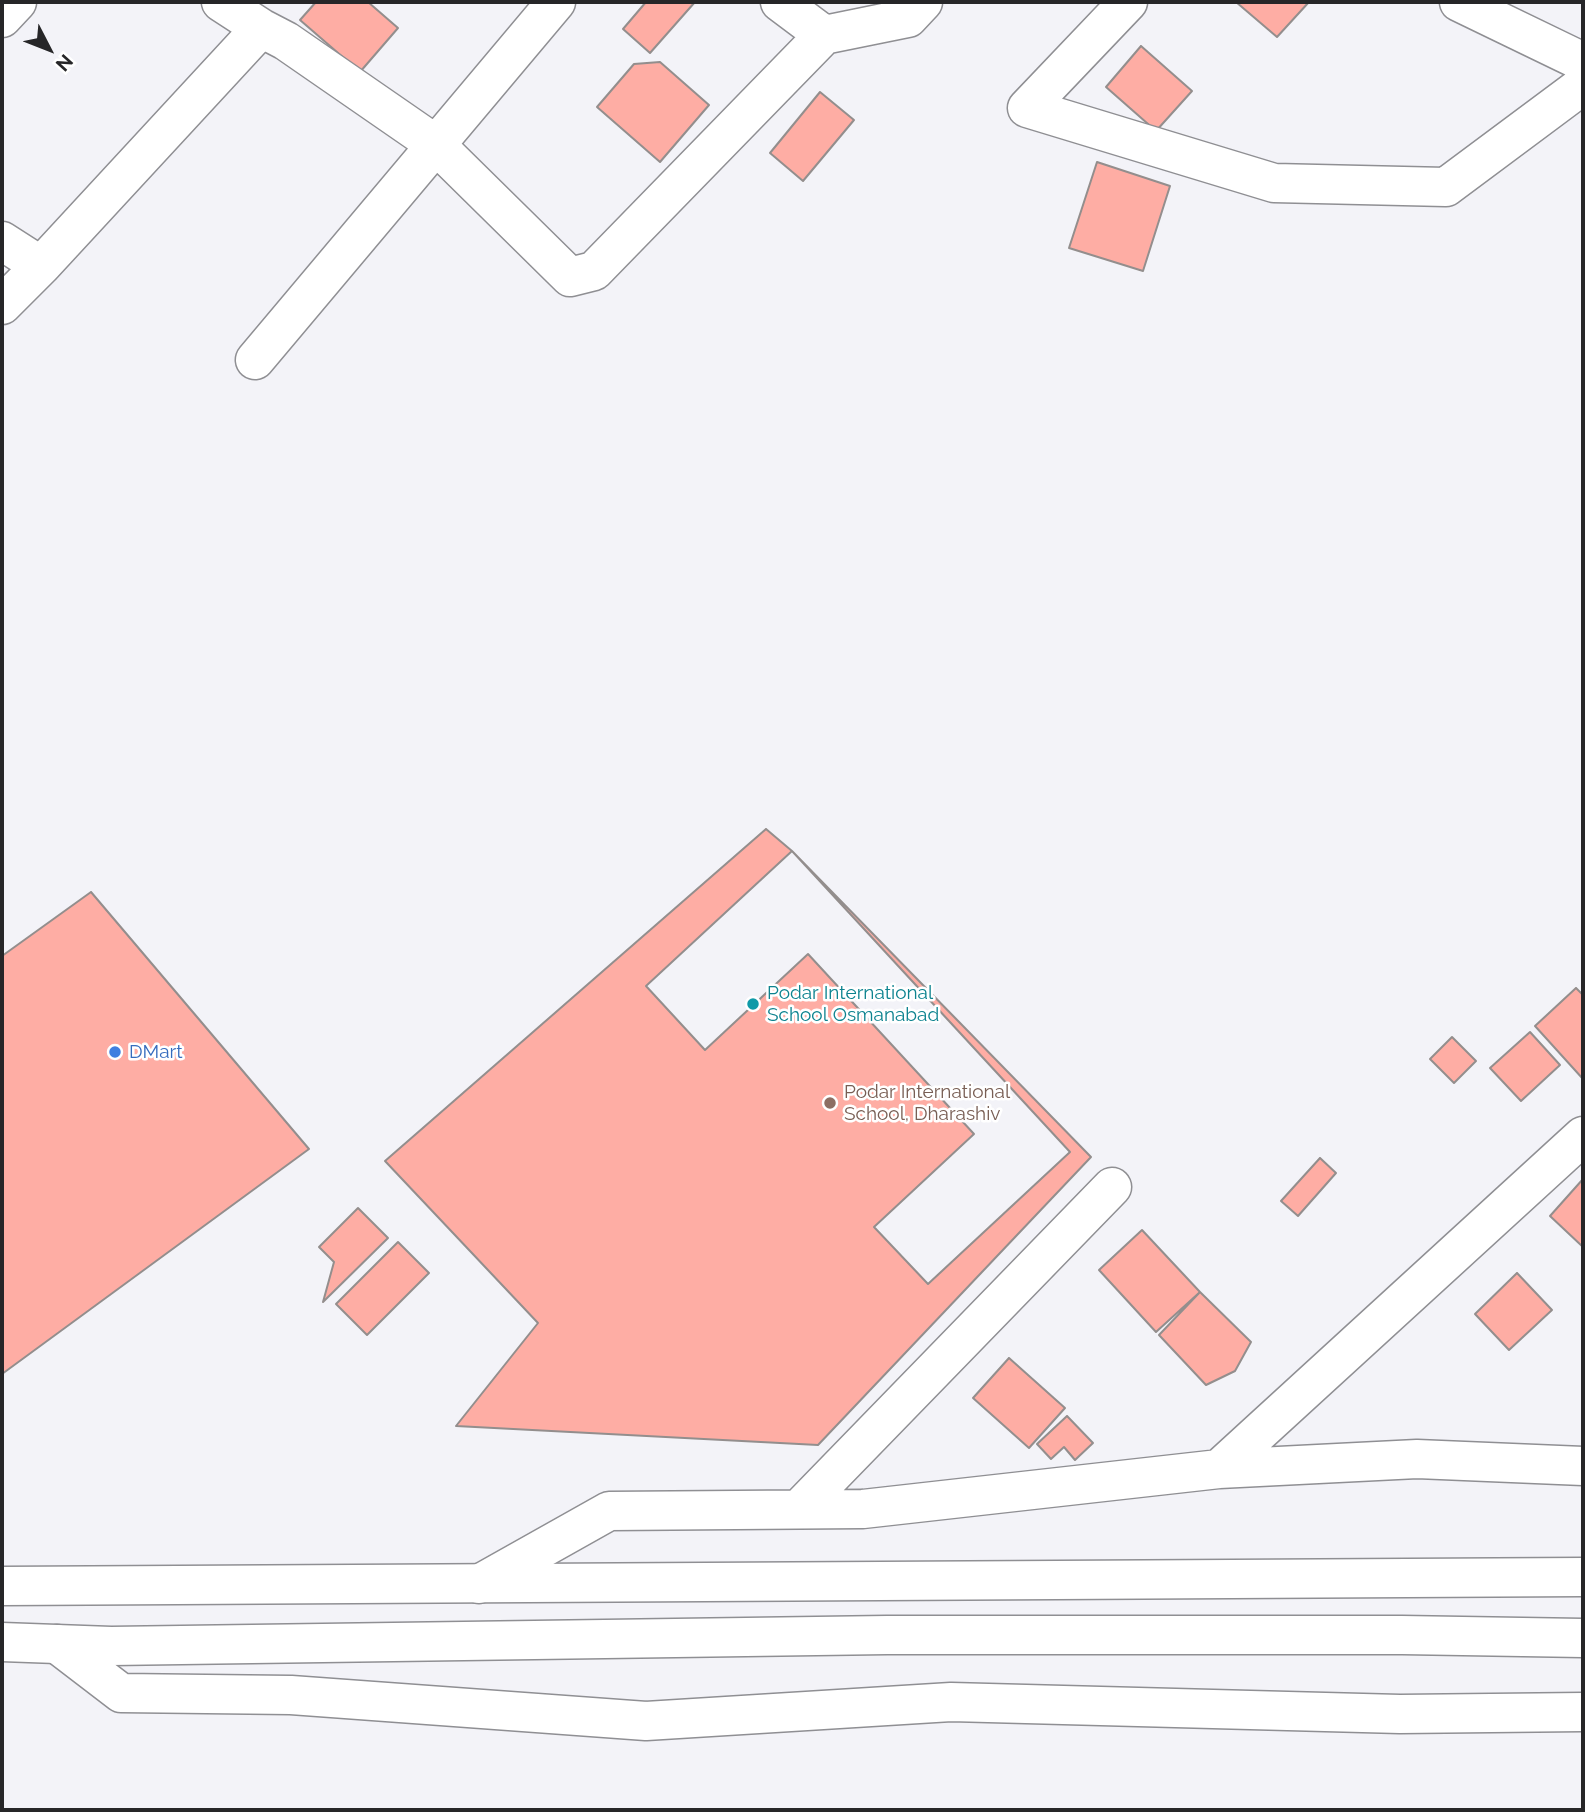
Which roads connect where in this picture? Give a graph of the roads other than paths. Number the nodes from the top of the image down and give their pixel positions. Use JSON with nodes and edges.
{"nodes":[{"id":1,"x":17,"y":2,"type":"edge"},
{"id":2,"x":221,"y":2,"type":"edge"},
{"id":3,"x":556,"y":2,"type":"edge"},
{"id":4,"x":780,"y":2,"type":"edge"},
{"id":5,"x":923,"y":2,"type":"edge"},
{"id":6,"x":1128,"y":2,"type":"edge"},
{"id":7,"x":1459,"y":2,"type":"edge"},
{"id":8,"x":2,"y":18,"type":"edge"},
{"id":9,"x":261,"y":28,"type":"junction"},
{"id":10,"x":824,"y":35,"type":"junction"},
{"id":11,"x":1583,"y":62,"type":"edge"},
{"id":12,"x":1583,"y":85,"type":"edge"},
{"id":13,"x":435,"y":144,"type":"junction"},
{"id":14,"x":2,"y":241,"type":"edge"},
{"id":15,"x":41,"y":266,"type":"junction"},
{"id":16,"x":2,"y":305,"type":"edge"},
{"id":17,"x":255,"y":360,"type":"dead end"},
{"id":18,"x":1583,"y":1136,"type":"edge"},
{"id":19,"x":1112,"y":1187,"type":"dead end"},
{"id":20,"x":1583,"y":1466,"type":"edge"},
{"id":21,"x":1219,"y":1469,"type":"junction"},
{"id":22,"x":799,"y":1509,"type":"junction"},
{"id":23,"x":1583,"y":1577,"type":"edge"},
{"id":24,"x":479,"y":1584,"type":"junction"},
{"id":25,"x":2,"y":1586,"type":"edge"},
{"id":26,"x":1583,"y":1638,"type":"edge"},
{"id":27,"x":2,"y":1642,"type":"edge"},
{"id":28,"x":57,"y":1644,"type":"junction"},
{"id":29,"x":1583,"y":1712,"type":"edge"}],
"edges":[{"from":1,"to":8,"type":"main road"},
{"from":2,"to":9,"type":"main road"},
{"from":3,"to":13,"type":"main road"},
{"from":4,"to":10,"type":"main road"},
{"from":5,"to":10,"type":"main road"},
{"from":6,"to":12,"type":"main road"},
{"from":7,"to":11,"type":"main road"},
{"from":9,"to":13,"type":"main road"},
{"from":9,"to":15,"type":"main road"},
{"from":10,"to":13,"type":"main road"},
{"from":13,"to":17,"type":"main road"},
{"from":14,"to":15,"type":"main road"},
{"from":15,"to":16,"type":"main road"},
{"from":18,"to":21,"type":"main road"},
{"from":19,"to":22,"type":"main road"},
{"from":20,"to":21,"type":"main road"},
{"from":21,"to":22,"type":"main road"},
{"from":22,"to":24,"type":"main road"},
{"from":23,"to":24,"type":"main road"},
{"from":24,"to":25,"type":"main road"},
{"from":26,"to":28,"type":"main road"},
{"from":27,"to":28,"type":"main road"},
{"from":28,"to":29,"type":"main road"}]}
